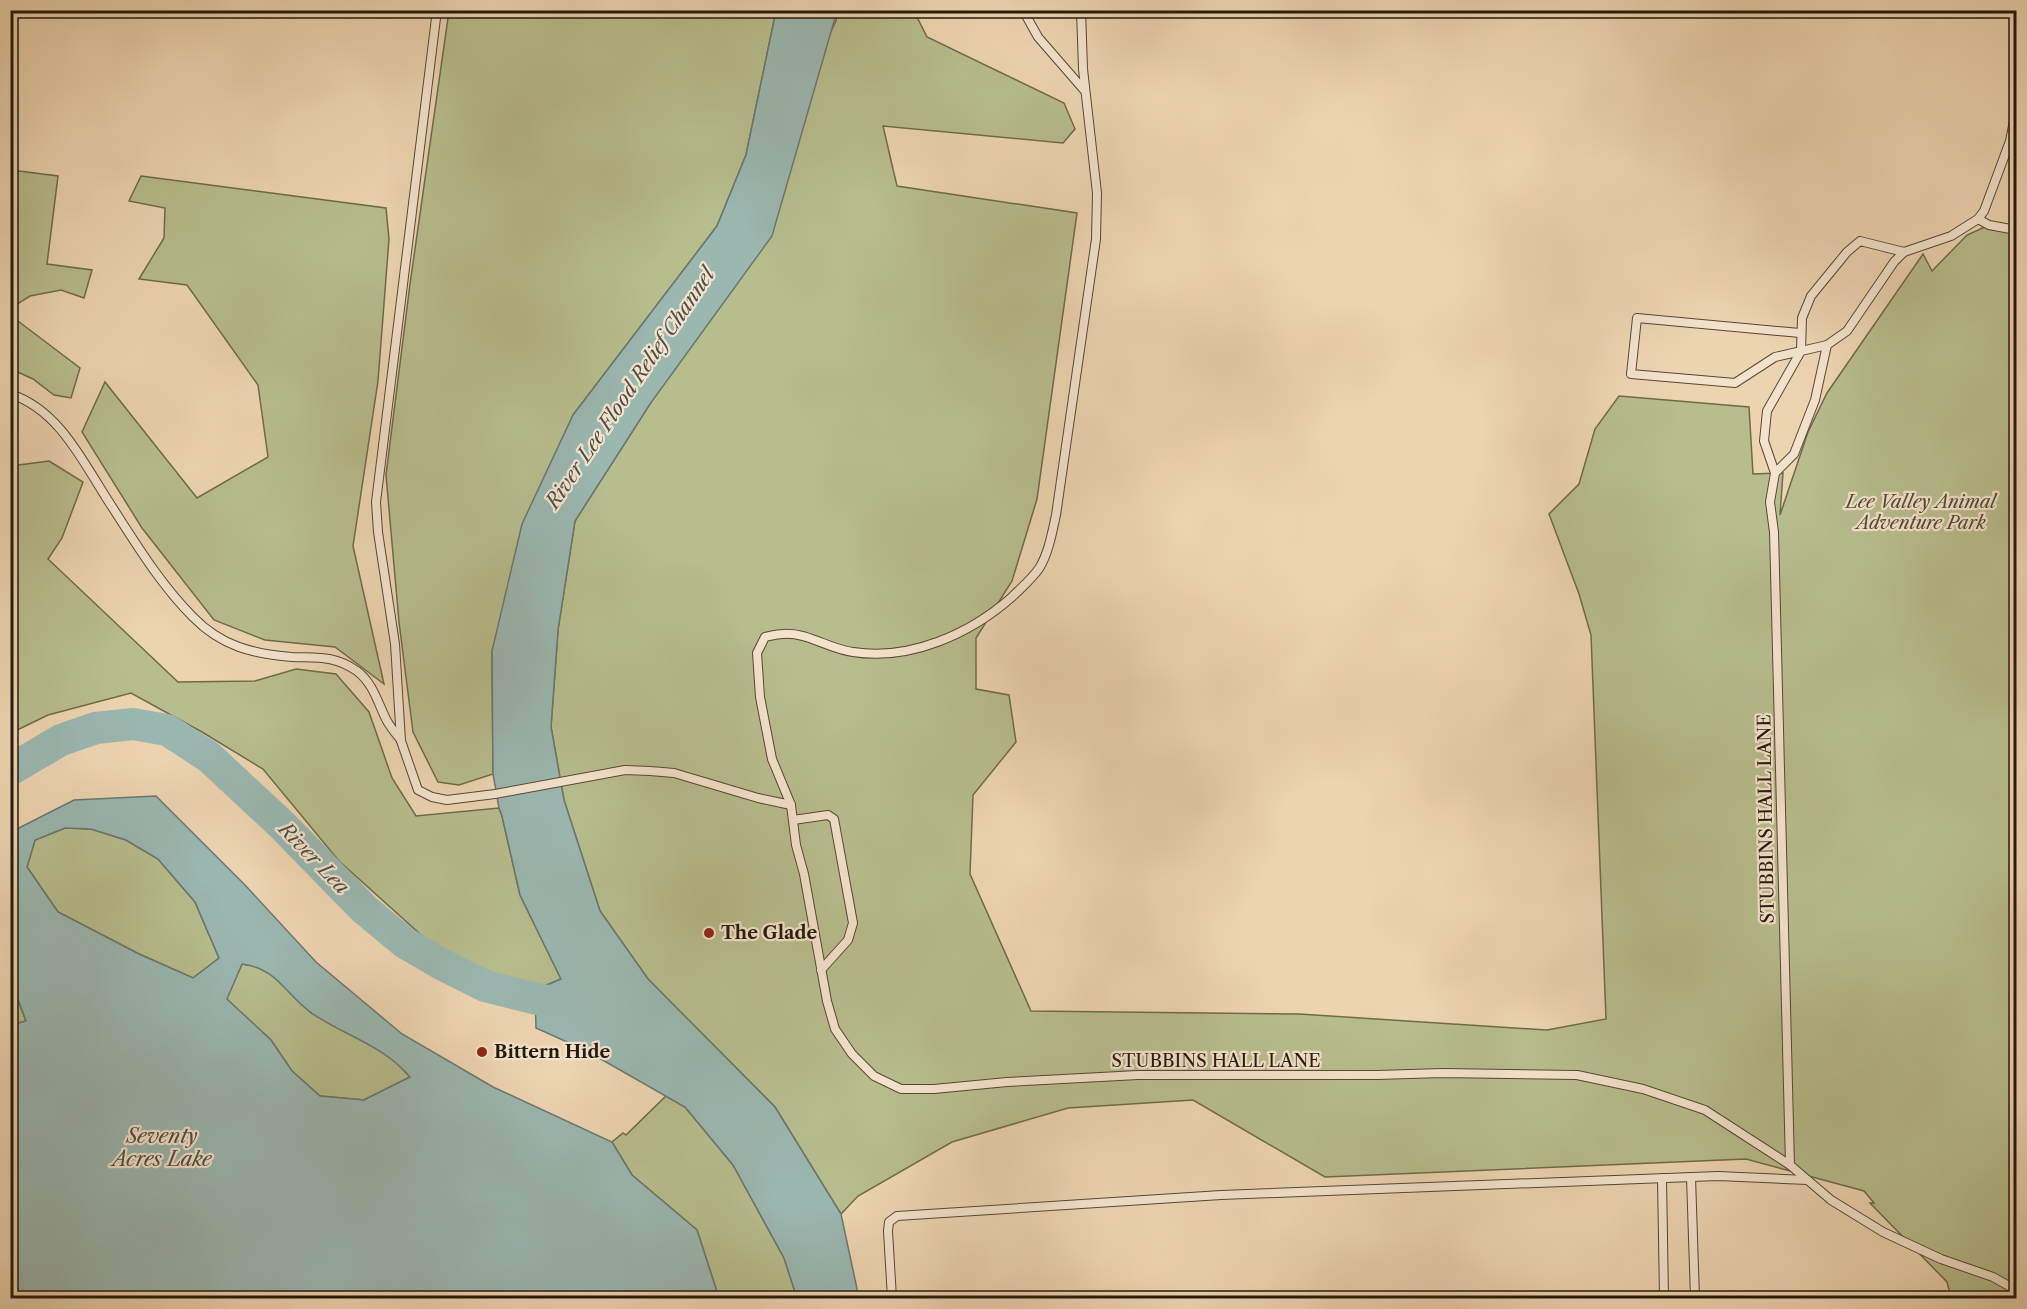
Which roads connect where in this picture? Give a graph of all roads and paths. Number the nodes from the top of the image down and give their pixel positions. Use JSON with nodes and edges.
{"nodes":[{"id":1,"x":437,"y":10,"type":"edge"},
{"id":2,"x":1023,"y":10,"type":"edge"},
{"id":3,"x":1081,"y":10,"type":"edge"},
{"id":4,"x":1085,"y":91,"type":"junction"},
{"id":5,"x":2016,"y":111,"type":"edge"},
{"id":6,"x":2013,"y":142,"type":"edge"},
{"id":7,"x":1977,"y":219,"type":"junction"},
{"id":8,"x":2016,"y":230,"type":"edge"},
{"id":9,"x":1904,"y":252,"type":"junction"},
{"id":10,"x":1800,"y":333,"type":"junction"},
{"id":11,"x":1827,"y":345,"type":"junction"},
{"id":12,"x":1801,"y":351,"type":"junction"},
{"id":13,"x":10,"y":394,"type":"edge"},
{"id":14,"x":1775,"y":473,"type":"junction"},
{"id":15,"x":401,"y":741,"type":"junction"},
{"id":16,"x":791,"y":805,"type":"junction"},
{"id":17,"x":793,"y":820,"type":"junction"},
{"id":18,"x":821,"y":970,"type":"junction"},
{"id":19,"x":1790,"y":1165,"type":"junction"},
{"id":20,"x":1691,"y":1177,"type":"junction"},
{"id":21,"x":1662,"y":1178,"type":"junction"},
{"id":22,"x":1807,"y":1180,"type":"junction"},
{"id":23,"x":2016,"y":1290,"type":"edge"},
{"id":24,"x":892,"y":1299,"type":"edge"},
{"id":25,"x":1664,"y":1299,"type":"edge"},
{"id":26,"x":1695,"y":1299,"type":"edge"}],
"edges":[{"from":1,"to":15,"type":"lane"},
{"from":2,"to":4,"type":"lane"},
{"from":3,"to":4,"type":"lane","name":"STUBBINS HALL LANE"},
{"from":4,"to":16,"type":"lane","name":"STUBBINS HALL LANE"},
{"from":5,"to":6,"type":"lane"},
{"from":6,"to":7,"type":"lane"},
{"from":7,"to":8,"type":"lane"},
{"from":7,"to":9,"type":"lane"},
{"from":9,"to":10,"type":"lane"},
{"from":9,"to":11,"type":"lane"},
{"from":10,"to":12,"type":"lane"},
{"from":10,"to":12,"type":"lane"},
{"from":11,"to":12,"type":"lane"},
{"from":11,"to":14,"type":"lane"},
{"from":12,"to":14,"type":"lane"},
{"from":13,"to":15,"type":"lane"},
{"from":14,"to":19,"type":"lane","name":"STUBBINS HALL LANE"},
{"from":15,"to":16,"type":"lane"},
{"from":16,"to":17,"type":"lane","name":"STUBBINS HALL LANE"},
{"from":17,"to":18,"type":"lane","name":"STUBBINS HALL LANE"},
{"from":17,"to":18,"type":"lane"},
{"from":18,"to":19,"type":"lane","name":"STUBBINS HALL LANE"},
{"from":19,"to":22,"type":"lane","name":"STUBBINS HALL LANE"},
{"from":20,"to":21,"type":"lane"},
{"from":20,"to":22,"type":"lane"},
{"from":20,"to":26,"type":"lane"},
{"from":21,"to":24,"type":"lane"},
{"from":21,"to":25,"type":"lane"},
{"from":22,"to":23,"type":"lane","name":"STUBBINS HALL LANE"}]}
